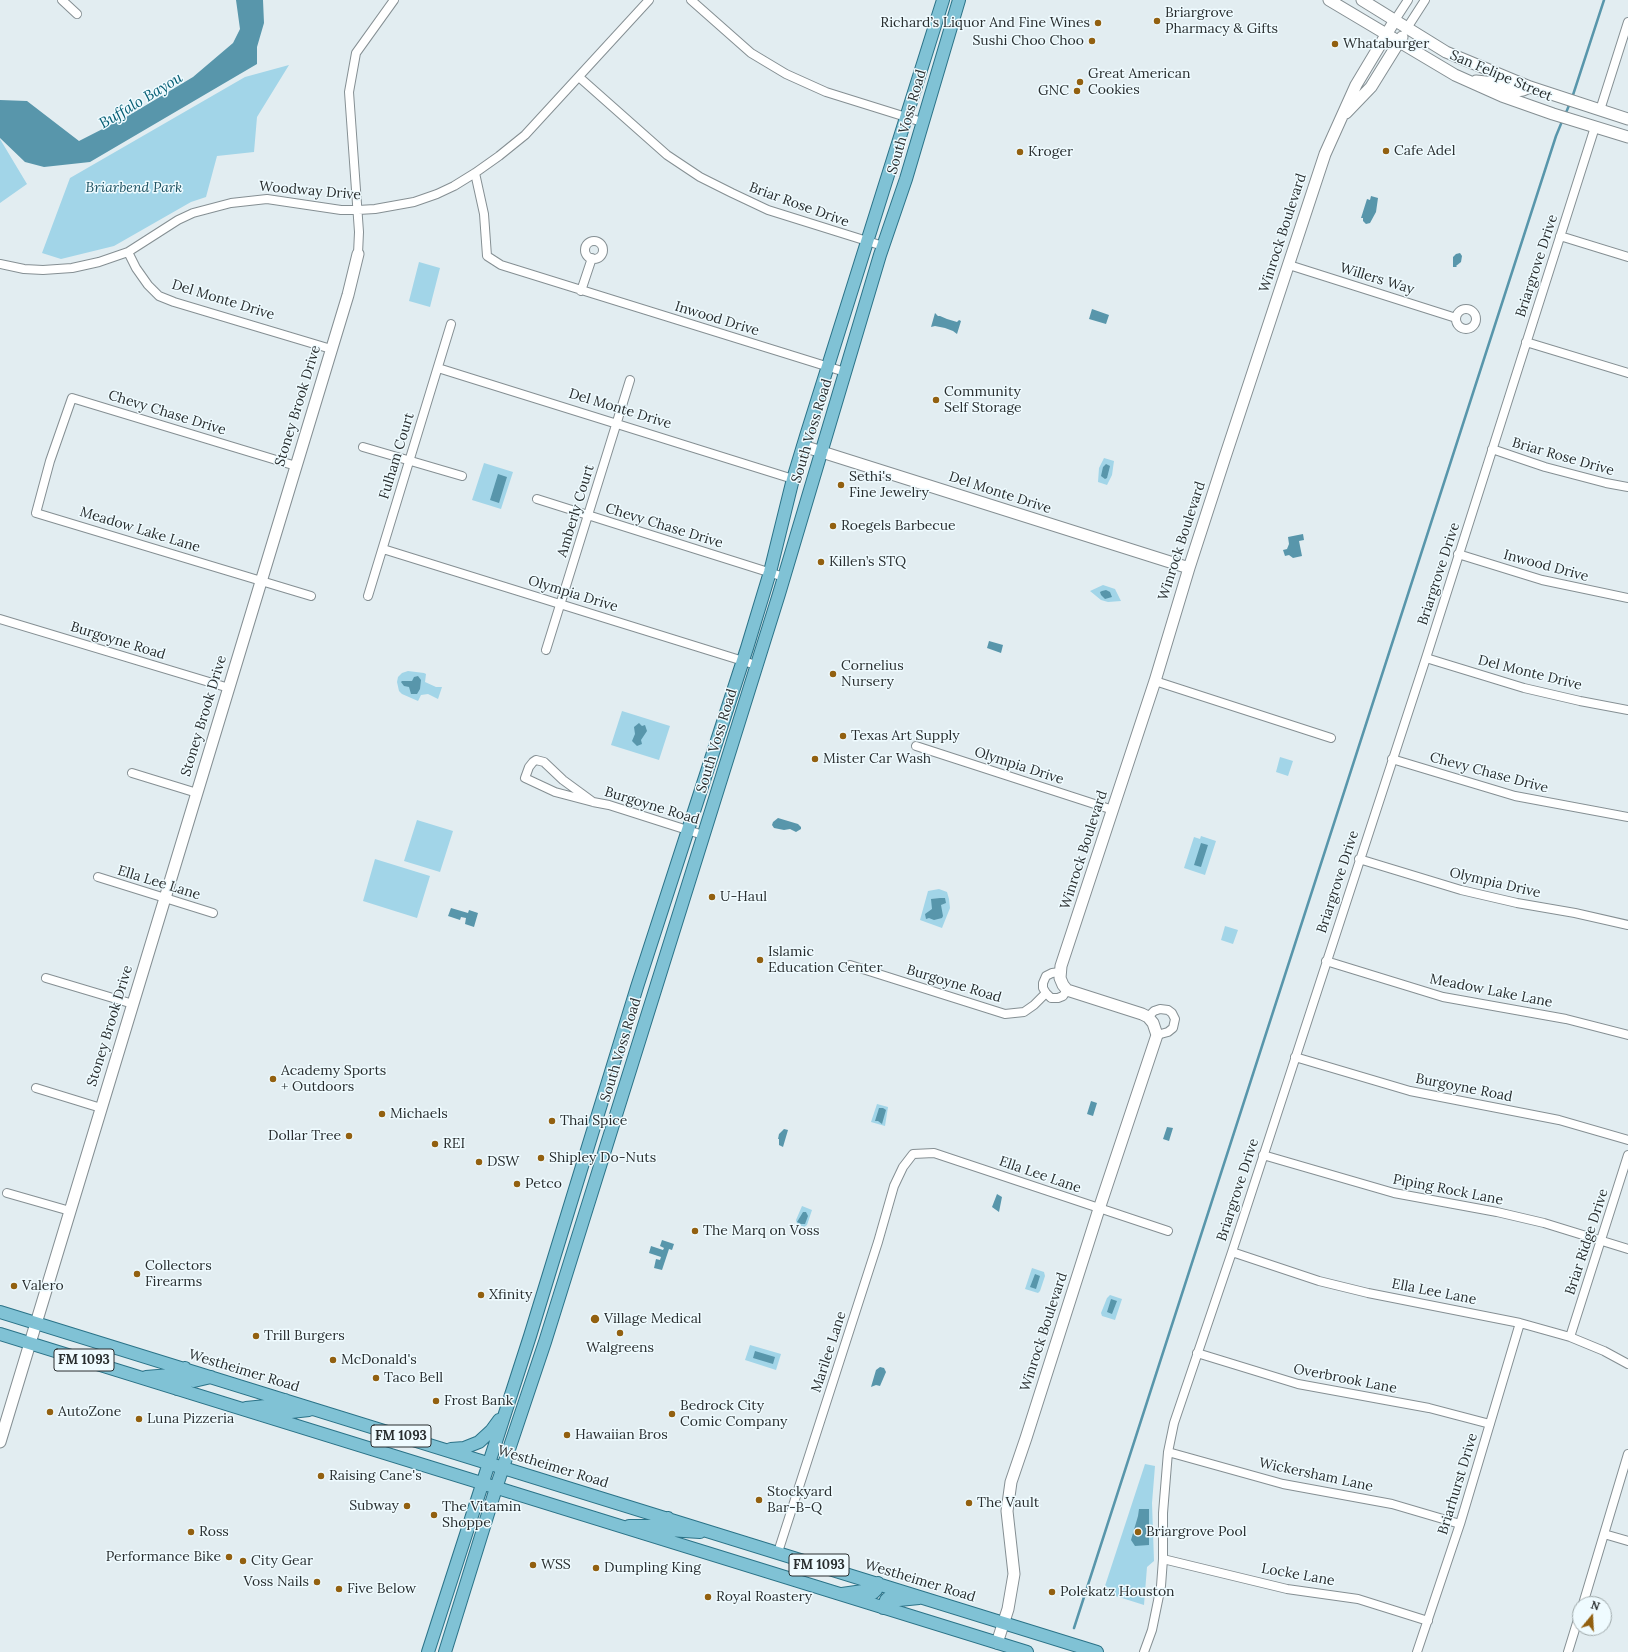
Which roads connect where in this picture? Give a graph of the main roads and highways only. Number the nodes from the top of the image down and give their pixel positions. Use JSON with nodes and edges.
{"nodes":[{"id":1,"x":943,"y":0,"type":"edge"},
{"id":2,"x":959,"y":0,"type":"edge"},
{"id":3,"x":840,"y":323,"type":"junction"},
{"id":4,"x":858,"y":329,"type":"junction"},
{"id":5,"x":656,"y":933,"type":"junction"},
{"id":6,"x":671,"y":938,"type":"junction"},
{"id":7,"x":625,"y":1028,"type":"junction"},
{"id":8,"x":642,"y":1032,"type":"junction"},
{"id":9,"x":594,"y":1126,"type":"junction"},
{"id":10,"x":611,"y":1131,"type":"junction"},
{"id":11,"x":561,"y":1231,"type":"junction"},
{"id":12,"x":578,"y":1236,"type":"junction"},
{"id":13,"x":0,"y":1312,"type":"edge"},
{"id":14,"x":0,"y":1334,"type":"edge"},
{"id":15,"x":530,"y":1336,"type":"junction"},
{"id":16,"x":545,"y":1342,"type":"junction"},
{"id":17,"x":185,"y":1368,"type":"junction"},
{"id":18,"x":139,"y":1377,"type":"junction"},
{"id":19,"x":212,"y":1377,"type":"junction"},
{"id":20,"x":177,"y":1389,"type":"junction"},
{"id":21,"x":285,"y":1400,"type":"junction"},
{"id":22,"x":240,"y":1409,"type":"junction"},
{"id":23,"x":314,"y":1409,"type":"junction"},
{"id":24,"x":506,"y":1410,"type":"junction"},
{"id":25,"x":273,"y":1419,"type":"junction"},
{"id":26,"x":444,"y":1449,"type":"junction"},
{"id":27,"x":488,"y":1463,"type":"junction"},
{"id":28,"x":503,"y":1468,"type":"junction"},
{"id":29,"x":481,"y":1484,"type":"junction"},
{"id":30,"x":496,"y":1488,"type":"junction"},
{"id":31,"x":668,"y":1518,"type":"junction"},
{"id":32,"x":620,"y":1526,"type":"junction"},
{"id":33,"x":713,"y":1532,"type":"junction"},
{"id":34,"x":662,"y":1539,"type":"junction"},
{"id":35,"x":878,"y":1583,"type":"junction"},
{"id":36,"x":839,"y":1594,"type":"junction"},
{"id":37,"x":924,"y":1598,"type":"junction"},
{"id":38,"x":443,"y":1608,"type":"junction"},
{"id":39,"x":883,"y":1608,"type":"junction"},
{"id":40,"x":458,"y":1612,"type":"junction"},
{"id":41,"x":428,"y":1652,"type":"edge"},
{"id":42,"x":445,"y":1652,"type":"edge"},
{"id":43,"x":1027,"y":1652,"type":"edge"},
{"id":44,"x":1097,"y":1652,"type":"edge"}],
"edges":[{"from":1,"to":3,"type":"main road","name":"South Voss Road"},
{"from":2,"to":4,"type":"main road","name":"South Voss Road"},
{"from":3,"to":4,"type":"main road"},
{"from":3,"to":5,"type":"main road","name":"South Voss Road"},
{"from":4,"to":6,"type":"main road","name":"South Voss Road"},
{"from":5,"to":6,"type":"main road"},
{"from":5,"to":7,"type":"main road","name":"South Voss Road"},
{"from":6,"to":8,"type":"main road","name":"South Voss Road"},
{"from":7,"to":8,"type":"main road"},
{"from":7,"to":9,"type":"main road","name":"South Voss Road"},
{"from":8,"to":10,"type":"main road","name":"South Voss Road"},
{"from":9,"to":10,"type":"main road"},
{"from":9,"to":11,"type":"main road","name":"South Voss Road"},
{"from":10,"to":12,"type":"main road","name":"South Voss Road"},
{"from":11,"to":12,"type":"main road"},
{"from":11,"to":15,"type":"main road","name":"South Voss Road"},
{"from":12,"to":16,"type":"main road","name":"South Voss Road"},
{"from":13,"to":17,"type":"main road","name":"Westheimer Road","number":"FM 1093"},
{"from":14,"to":18,"type":"main road","number":"FM 1093"},
{"from":15,"to":16,"type":"main road"},
{"from":15,"to":24,"type":"main road","name":"South Voss Road"},
{"from":16,"to":28,"type":"main road","name":"South Voss Road"},
{"from":17,"to":18,"type":"main road"},
{"from":17,"to":19,"type":"main road","name":"Westheimer Road","number":"FM 1093"},
{"from":18,"to":20,"type":"main road","number":"FM 1093"},
{"from":19,"to":20,"type":"main road"},
{"from":19,"to":21,"type":"main road","name":"Westheimer Road","number":"FM 1093"},
{"from":20,"to":22,"type":"main road","number":"FM 1093"},
{"from":21,"to":22,"type":"main road"},
{"from":21,"to":23,"type":"main road","name":"Westheimer Road","number":"FM 1093"},
{"from":22,"to":25,"type":"main road","number":"FM 1093"},
{"from":23,"to":25,"type":"main road"},
{"from":23,"to":26,"type":"main road","name":"Westheimer Road","number":"FM 1093"},
{"from":24,"to":26,"type":"main road"},
{"from":24,"to":27,"type":"main road","name":"South Voss Road"},
{"from":25,"to":29,"type":"main road","number":"FM 1093"},
{"from":26,"to":27,"type":"main road","name":"Westheimer Road","number":"FM 1093"},
{"from":27,"to":28,"type":"main road","name":"Westheimer Road","number":"FM 1093"},
{"from":27,"to":29,"type":"main road","name":"South Voss Road"},
{"from":28,"to":30,"type":"main road","name":"South Voss Road"},
{"from":28,"to":31,"type":"main road","name":"Westheimer Road","number":"FM 1093"},
{"from":29,"to":30,"type":"main road","number":"FM 1093"},
{"from":29,"to":38,"type":"main road","name":"South Voss Road"},
{"from":30,"to":32,"type":"main road","number":"FM 1093"},
{"from":30,"to":40,"type":"main road","name":"South Voss Road"},
{"from":31,"to":32,"type":"main road"},
{"from":31,"to":33,"type":"main road","name":"Westheimer Road","number":"FM 1093"},
{"from":32,"to":34,"type":"main road","number":"FM 1093"},
{"from":33,"to":34,"type":"main road"},
{"from":33,"to":35,"type":"main road","name":"Westheimer Road","number":"FM 1093"},
{"from":34,"to":36,"type":"main road","number":"FM 1093"},
{"from":35,"to":36,"type":"main road"},
{"from":35,"to":37,"type":"main road","name":"Westheimer Road","number":"FM 1093"},
{"from":36,"to":39,"type":"main road","number":"FM 1093"},
{"from":37,"to":39,"type":"main road"},
{"from":37,"to":44,"type":"main road","name":"Westheimer Road","number":"FM 1093"},
{"from":38,"to":40,"type":"main road"},
{"from":38,"to":41,"type":"main road","name":"South Voss Road"},
{"from":39,"to":43,"type":"main road","number":"FM 1093"},
{"from":40,"to":42,"type":"main road","name":"South Voss Road"}]}
